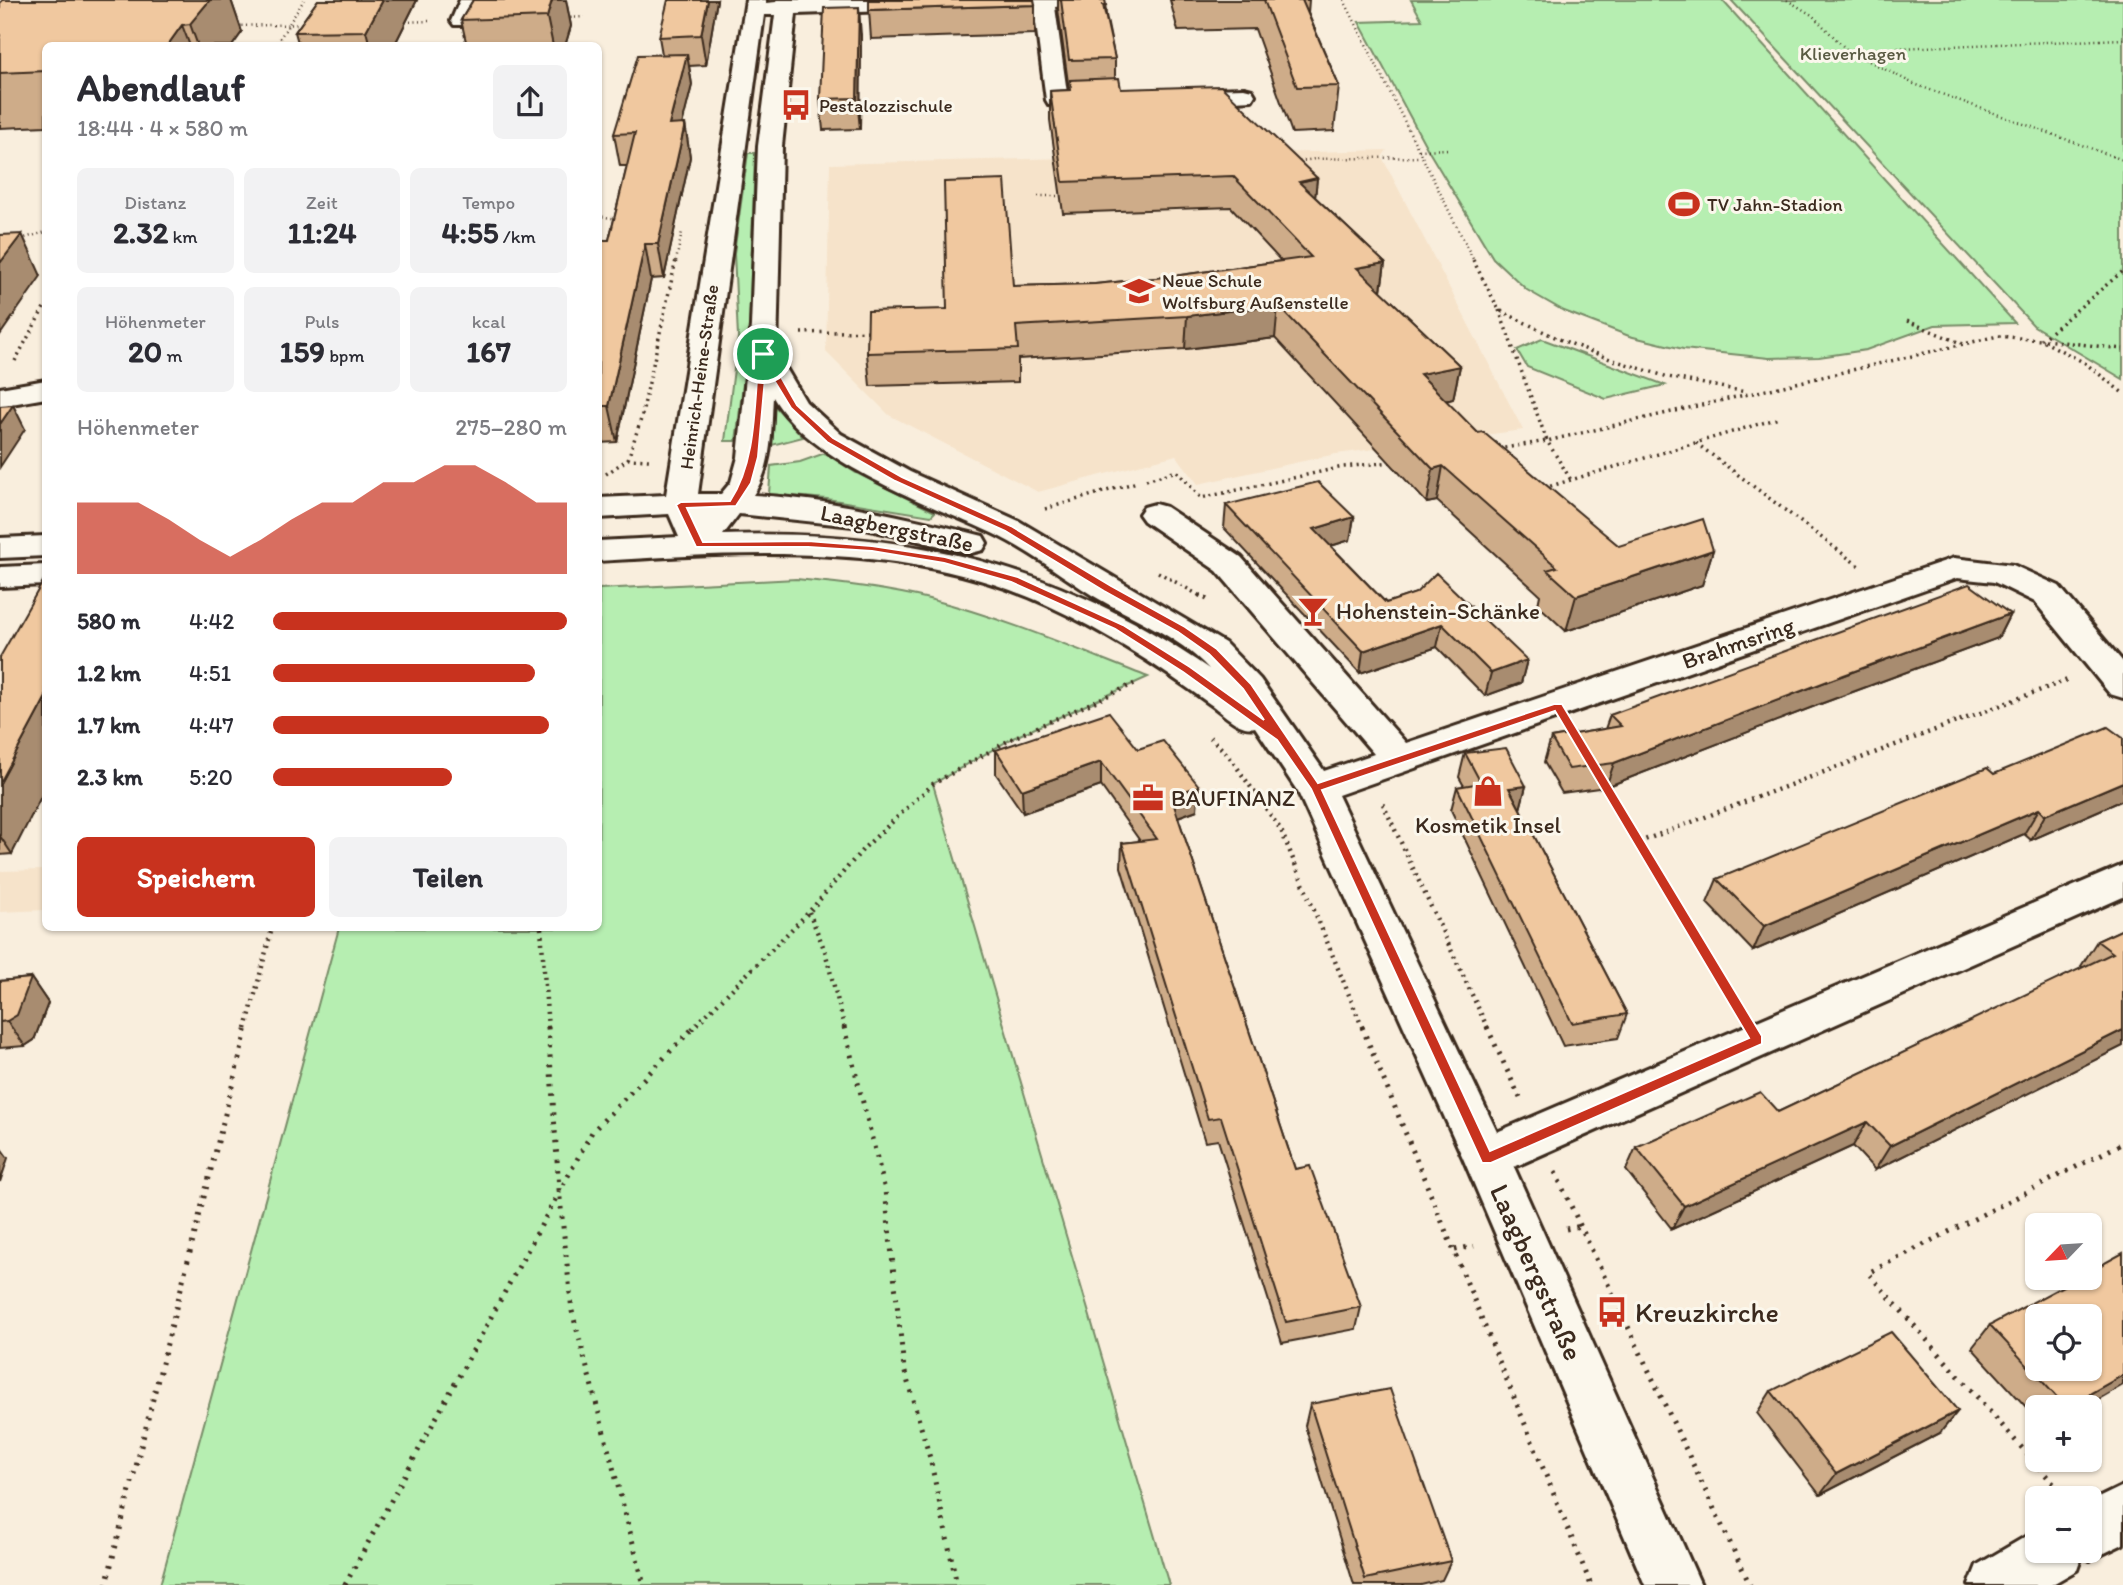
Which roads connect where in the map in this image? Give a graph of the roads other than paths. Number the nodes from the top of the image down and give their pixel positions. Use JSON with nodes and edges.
{"nodes":[{"id":1,"x":470,"y":0,"type":"edge"},
{"id":2,"x":1070,"y":0,"type":"edge"},
{"id":3,"x":1008,"y":1,"type":"edge"},
{"id":4,"x":1044,"y":1,"type":"edge"},
{"id":5,"x":967,"y":3,"type":"edge"},
{"id":6,"x":786,"y":4,"type":"edge"},
{"id":7,"x":939,"y":4,"type":"edge"},
{"id":8,"x":756,"y":5,"type":"edge"},
{"id":9,"x":461,"y":21,"type":"edge"},
{"id":10,"x":1244,"y":95,"type":"dead end"},
{"id":11,"x":1124,"y":98,"type":"edge"},
{"id":12,"x":1150,"y":98,"type":"edge"},
{"id":13,"x":763,"y":354,"type":"junction"},
{"id":14,"x":42,"y":390,"type":"edge"},
{"id":15,"x":0,"y":397,"type":"edge"},
{"id":16,"x":733,"y":504,"type":"junction"},
{"id":17,"x":681,"y":505,"type":"junction"},
{"id":18,"x":602,"y":508,"type":"edge"},
{"id":19,"x":1155,"y":514,"type":"dead end"},
{"id":20,"x":699,"y":545,"type":"junction"},
{"id":21,"x":42,"y":546,"type":"edge"},
{"id":22,"x":0,"y":548,"type":"edge"},
{"id":23,"x":602,"y":551,"type":"edge"},
{"id":24,"x":42,"y":575,"type":"edge"},
{"id":25,"x":0,"y":577,"type":"edge"},
{"id":26,"x":1107,"y":589,"type":"junction"},
{"id":27,"x":2114,"y":676,"type":"edge"},
{"id":28,"x":1281,"y":738,"type":"junction"},
{"id":29,"x":1400,"y":760,"type":"junction"},
{"id":30,"x":1316,"y":788,"type":"junction"},
{"id":31,"x":2123,"y":880,"type":"edge"},
{"id":32,"x":1486,"y":1158,"type":"junction"},
{"id":33,"x":2123,"y":1513,"type":"edge"},
{"id":34,"x":2102,"y":1525,"type":"edge"},
{"id":35,"x":2035,"y":1563,"type":"edge"},
{"id":36,"x":1674,"y":1585,"type":"edge"},
{"id":37,"x":1997,"y":1585,"type":"edge"}],
"edges":[{"from":1,"to":9,"type":"street"},
{"from":2,"to":4,"type":"street"},
{"from":3,"to":4,"type":"street"},
{"from":3,"to":5,"type":"street"},
{"from":4,"to":11,"type":"street"},
{"from":6,"to":7,"type":"street"},
{"from":6,"to":8,"type":"street"},
{"from":6,"to":13,"type":"street"},
{"from":8,"to":17,"type":"street","name":"Heinrich-Heine-Straße"},
{"from":10,"to":12,"type":"street"},
{"from":13,"to":16,"type":"street"},
{"from":13,"to":26,"type":"street","name":"Laagbergstraße"},
{"from":14,"to":15,"type":"street"},
{"from":16,"to":17,"type":"street","name":"Laagbergstraße"},
{"from":16,"to":20,"type":"street"},
{"from":16,"to":26,"type":"street","name":"Laagbergstraße"},
{"from":17,"to":18,"type":"street","name":"Laagbergstraße"},
{"from":17,"to":20,"type":"street"},
{"from":19,"to":29,"type":"street"},
{"from":20,"to":23,"type":"street","name":"Laagbergstraße"},
{"from":20,"to":28,"type":"street","name":"Laagbergstraße"},
{"from":21,"to":22,"type":"street"},
{"from":24,"to":25,"type":"street"},
{"from":26,"to":28,"type":"street","name":"Laagbergstraße"},
{"from":27,"to":29,"type":"street","name":"Brahmsring"},
{"from":28,"to":30,"type":"street","name":"Laagbergstraße"},
{"from":29,"to":30,"type":"street","name":"Brahmsring"},
{"from":30,"to":32,"type":"street","name":"Laagbergstraße"},
{"from":31,"to":32,"type":"street"},
{"from":32,"to":36,"type":"street","name":"Laagbergstraße"},
{"from":33,"to":34,"type":"street"},
{"from":35,"to":37,"type":"street"}]}
